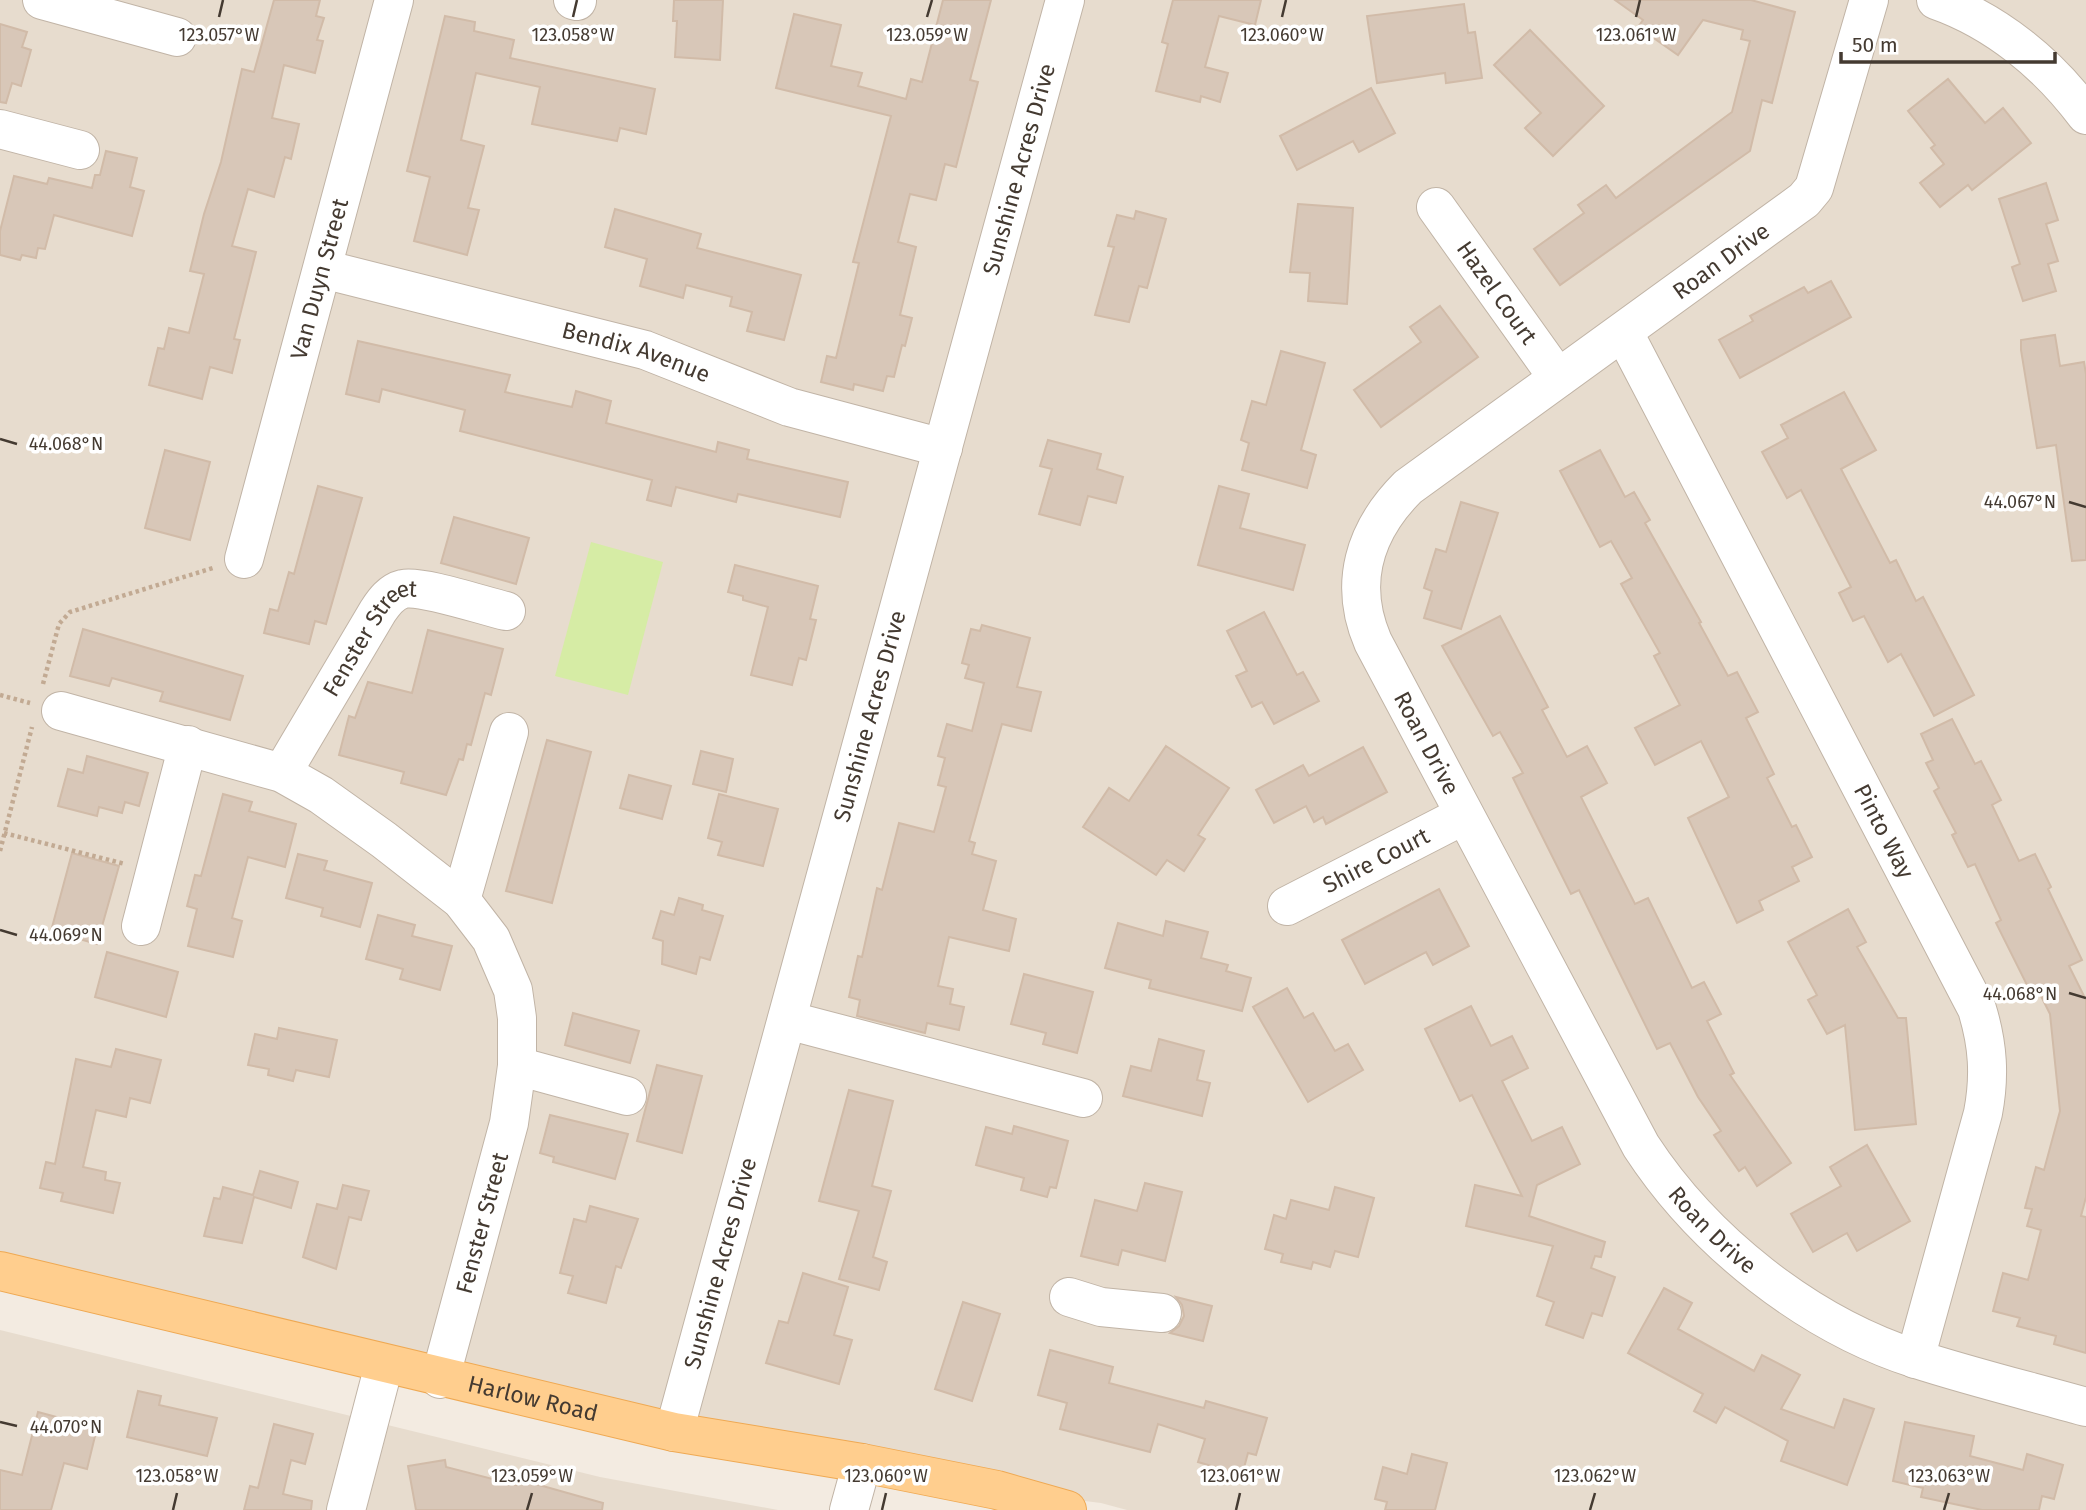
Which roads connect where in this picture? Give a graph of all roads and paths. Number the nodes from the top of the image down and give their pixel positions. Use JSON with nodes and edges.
{"nodes":[{"id":1,"x":42,"y":0,"type":"edge"},
{"id":2,"x":394,"y":0,"type":"edge"},
{"id":3,"x":1065,"y":0,"type":"edge"},
{"id":4,"x":1869,"y":0,"type":"edge"},
{"id":5,"x":1936,"y":0,"type":"edge"},
{"id":6,"x":177,"y":37,"type":"dead end"},
{"id":7,"x":2086,"y":115,"type":"edge"},
{"id":8,"x":0,"y":129,"type":"edge"},
{"id":9,"x":80,"y":150,"type":"dead end"},
{"id":10,"x":1436,"y":207,"type":"dead end"},
{"id":11,"x":323,"y":269,"type":"junction"},
{"id":12,"x":1624,"y":333,"type":"junction"},
{"id":13,"x":1558,"y":378,"type":"junction"},
{"id":14,"x":943,"y":447,"type":"junction"},
{"id":15,"x":244,"y":559,"type":"joint"},
{"id":16,"x":506,"y":611,"type":"dead end"},
{"id":17,"x":0,"y":695,"type":"edge"},
{"id":18,"x":50,"y":708,"type":"junction"},
{"id":19,"x":509,"y":732,"type":"dead end"},
{"id":20,"x":188,"y":745,"type":"junction"},
{"id":21,"x":282,"y":773,"type":"junction"},
{"id":22,"x":1464,"y":814,"type":"junction"},
{"id":23,"x":4,"y":833,"type":"junction"},
{"id":24,"x":0,"y":851,"type":"edge"},
{"id":25,"x":155,"y":872,"type":"junction"},
{"id":26,"x":461,"y":900,"type":"junction"},
{"id":27,"x":1287,"y":906,"type":"dead end"},
{"id":28,"x":141,"y":926,"type":"dead end"},
{"id":29,"x":787,"y":1020,"type":"junction"},
{"id":30,"x":517,"y":1066,"type":"junction"},
{"id":31,"x":627,"y":1097,"type":"dead end"},
{"id":32,"x":1083,"y":1098,"type":"dead end"},
{"id":33,"x":0,"y":1271,"type":"edge"},
{"id":34,"x":1069,"y":1297,"type":"dead end"},
{"id":35,"x":1162,"y":1313,"type":"dead end"},
{"id":36,"x":1915,"y":1359,"type":"junction"},
{"id":37,"x":384,"y":1365,"type":"junction"},
{"id":38,"x":440,"y":1378,"type":"junction"},
{"id":39,"x":2086,"y":1407,"type":"edge"},
{"id":40,"x":674,"y":1432,"type":"junction"},
{"id":41,"x":862,"y":1463,"type":"junction"},
{"id":42,"x":346,"y":1510,"type":"edge"},
{"id":43,"x":849,"y":1510,"type":"edge"},
{"id":44,"x":1067,"y":1510,"type":"edge"}],
"edges":[{"from":1,"to":6,"type":"street"},
{"from":2,"to":11,"type":"street","name":"Van Duyn Street"},
{"from":3,"to":14,"type":"street","name":"Sunshine Acres Drive"},
{"from":4,"to":12,"type":"street","name":"Roan Drive"},
{"from":5,"to":7,"type":"street"},
{"from":8,"to":9,"type":"street"},
{"from":10,"to":13,"type":"street","name":"Hazel Court"},
{"from":11,"to":14,"type":"street","name":"Bendix Avenue"},
{"from":11,"to":15,"type":"street","name":"Van Duyn Street"},
{"from":12,"to":13,"type":"street","name":"Roan Drive"},
{"from":12,"to":36,"type":"street","name":"Pinto Way"},
{"from":13,"to":22,"type":"street","name":"Roan Drive"},
{"from":14,"to":29,"type":"street","name":"Sunshine Acres Drive"},
{"from":15,"to":18,"type":"path"},
{"from":16,"to":21,"type":"street","name":"Fenster Street"},
{"from":17,"to":18,"type":"path"},
{"from":18,"to":20,"type":"street","name":"Fenster Street"},
{"from":18,"to":23,"type":"path"},
{"from":19,"to":26,"type":"street"},
{"from":20,"to":21,"type":"street","name":"Fenster Street"},
{"from":20,"to":25,"type":"street"},
{"from":21,"to":26,"type":"street","name":"Fenster Street"},
{"from":22,"to":27,"type":"street","name":"Shire Court"},
{"from":22,"to":36,"type":"street","name":"Roan Drive"},
{"from":23,"to":24,"type":"path"},
{"from":23,"to":25,"type":"path"},
{"from":25,"to":28,"type":"street"},
{"from":26,"to":30,"type":"street","name":"Fenster Street"},
{"from":29,"to":32,"type":"street"},
{"from":29,"to":40,"type":"street","name":"Sunshine Acres Drive"},
{"from":30,"to":31,"type":"street"},
{"from":30,"to":38,"type":"street","name":"Fenster Street"},
{"from":33,"to":37,"type":"main road","name":"Harlow Road"},
{"from":34,"to":35,"type":"street"},
{"from":36,"to":39,"type":"street","name":"Roan Drive"},
{"from":37,"to":38,"type":"main road","name":"Harlow Road"},
{"from":37,"to":42,"type":"street"},
{"from":38,"to":40,"type":"main road","name":"Harlow Road"},
{"from":40,"to":41,"type":"main road","name":"Harlow Road"},
{"from":41,"to":43,"type":"street"},
{"from":41,"to":44,"type":"main road","name":"Harlow Road"}]}
